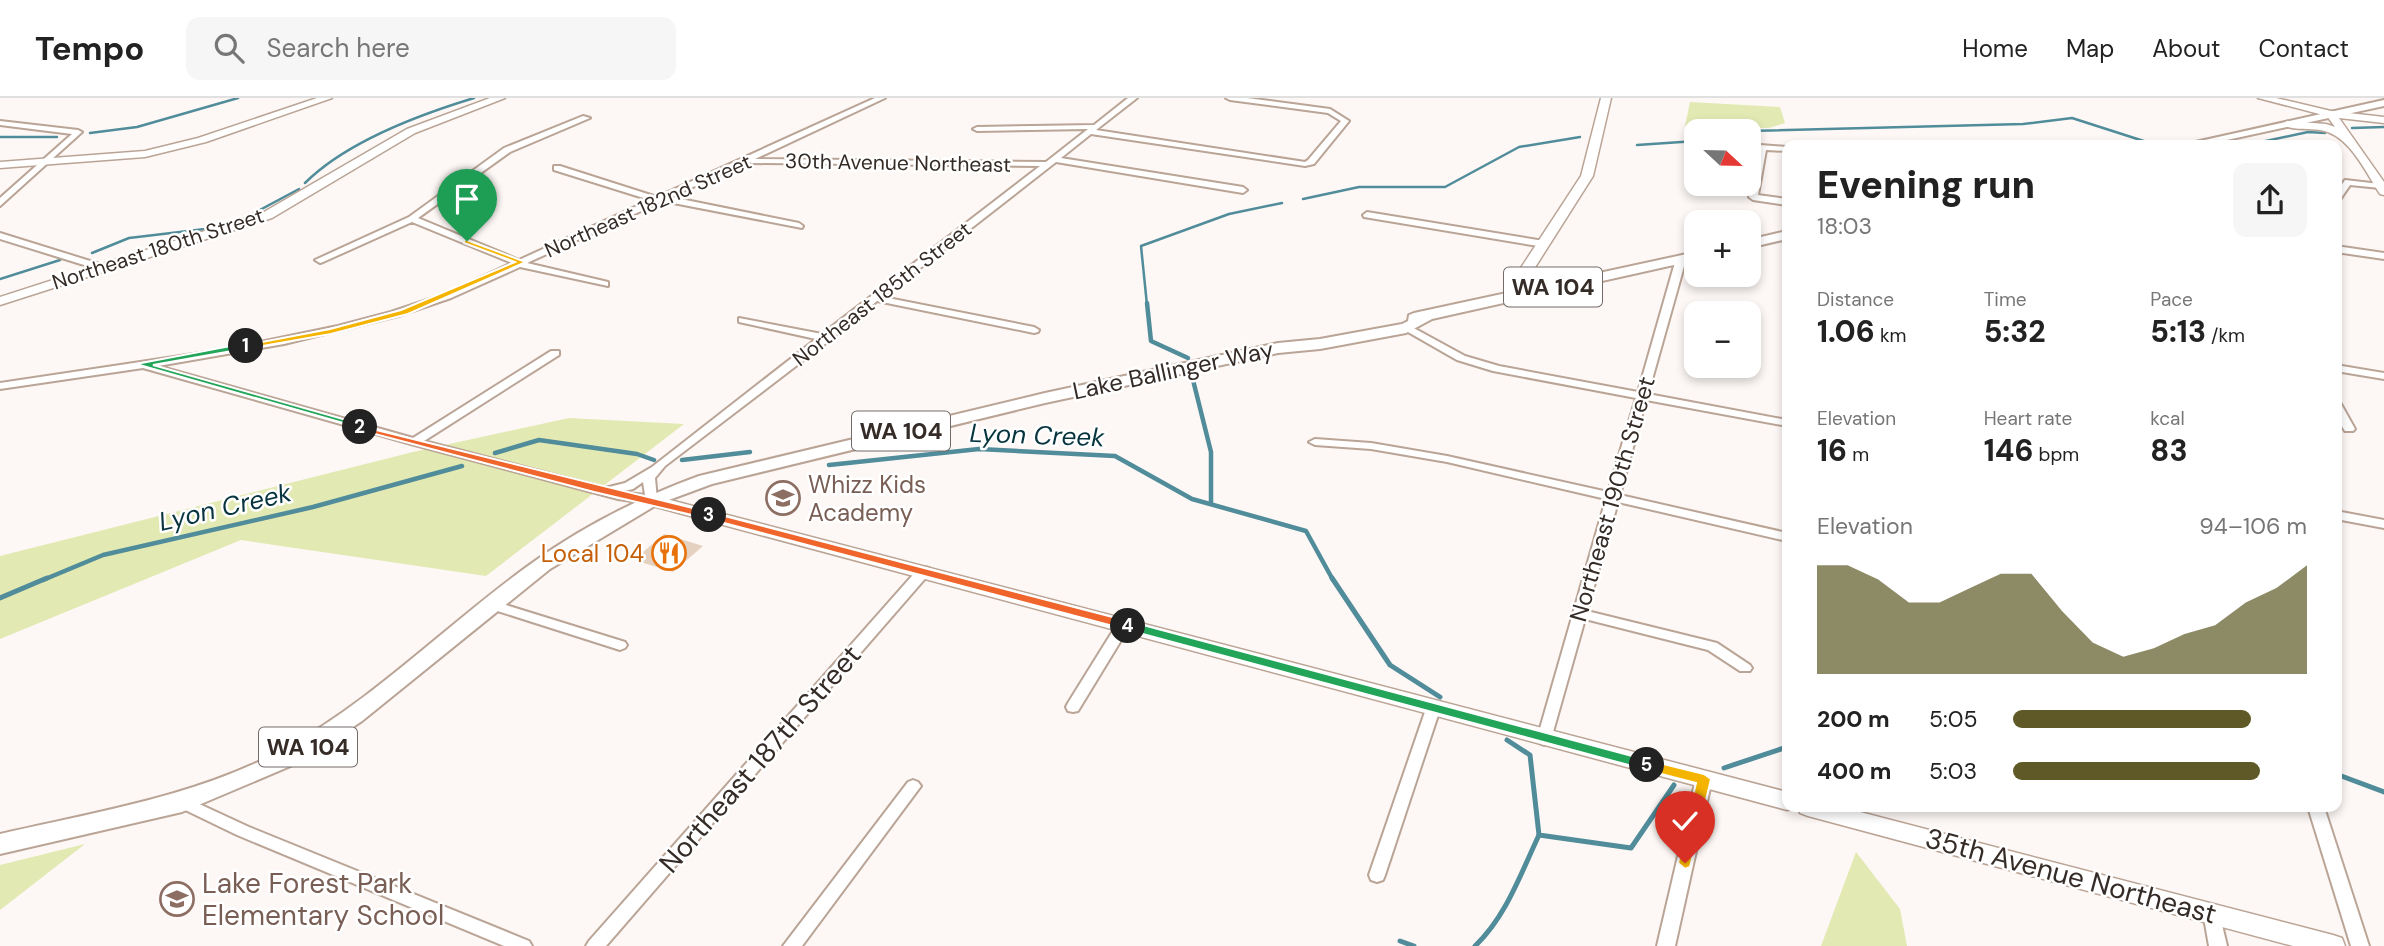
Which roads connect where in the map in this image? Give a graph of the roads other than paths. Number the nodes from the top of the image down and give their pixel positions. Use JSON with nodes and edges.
{"nodes":[{"id":1,"x":327,"y":98,"type":"edge"},
{"id":2,"x":500,"y":98,"type":"edge"},
{"id":3,"x":881,"y":98,"type":"edge"},
{"id":4,"x":1133,"y":98,"type":"edge"},
{"id":5,"x":1230,"y":98,"type":"edge"},
{"id":6,"x":1606,"y":98,"type":"edge"},
{"id":7,"x":2263,"y":98,"type":"edge"},
{"id":8,"x":2384,"y":103,"type":"edge"},
{"id":9,"x":2332,"y":114,"type":"junction"},
{"id":10,"x":586,"y":118,"type":"dead end"},
{"id":11,"x":2384,"y":120,"type":"edge"},
{"id":12,"x":0,"y":123,"type":"edge"},
{"id":13,"x":2287,"y":124,"type":"junction"},
{"id":14,"x":977,"y":129,"type":"dead end"},
{"id":15,"x":1094,"y":129,"type":"junction"},
{"id":16,"x":2348,"y":139,"type":"junction"},
{"id":17,"x":2212,"y":140,"type":"edge"},
{"id":18,"x":1782,"y":149,"type":"edge"},
{"id":19,"x":748,"y":160,"type":"junction"},
{"id":20,"x":49,"y":162,"type":"junction"},
{"id":21,"x":1052,"y":162,"type":"junction"},
{"id":22,"x":0,"y":165,"type":"edge"},
{"id":23,"x":557,"y":168,"type":"dead end"},
{"id":24,"x":2380,"y":182,"type":"edge"},
{"id":25,"x":1243,"y":190,"type":"dead end"},
{"id":26,"x":2342,"y":190,"type":"edge"},
{"id":27,"x":660,"y":199,"type":"junction"},
{"id":28,"x":1782,"y":201,"type":"edge"},
{"id":29,"x":0,"y":203,"type":"edge"},
{"id":30,"x":1367,"y":215,"type":"dead end"},
{"id":31,"x":412,"y":219,"type":"junction"},
{"id":32,"x":799,"y":226,"type":"dead end"},
{"id":33,"x":0,"y":236,"type":"edge"},
{"id":34,"x":1782,"y":236,"type":"edge"},
{"id":35,"x":1761,"y":241,"type":"edge"},
{"id":36,"x":1544,"y":244,"type":"junction"},
{"id":37,"x":2342,"y":250,"type":"edge"},
{"id":38,"x":2384,"y":256,"type":"edge"},
{"id":39,"x":1684,"y":258,"type":"edge"},
{"id":40,"x":320,"y":260,"type":"dead end"},
{"id":41,"x":522,"y":262,"type":"junction"},
{"id":42,"x":100,"y":267,"type":"junction"},
{"id":43,"x":1684,"y":272,"type":"edge"},
{"id":44,"x":606,"y":284,"type":"dead end"},
{"id":45,"x":1530,"y":292,"type":"junction"},
{"id":46,"x":876,"y":298,"type":"junction"},
{"id":47,"x":0,"y":301,"type":"edge"},
{"id":48,"x":1425,"y":318,"type":"junction"},
{"id":49,"x":742,"y":320,"type":"dead end"},
{"id":50,"x":1406,"y":328,"type":"junction"},
{"id":51,"x":1034,"y":330,"type":"dead end"},
{"id":52,"x":826,"y":338,"type":"junction"},
{"id":53,"x":1302,"y":344,"type":"junction"},
{"id":54,"x":555,"y":353,"type":"dead end"},
{"id":55,"x":140,"y":364,"type":"junction"},
{"id":56,"x":2342,"y":369,"type":"edge"},
{"id":57,"x":2384,"y":376,"type":"edge"},
{"id":58,"x":0,"y":386,"type":"edge"},
{"id":59,"x":1643,"y":395,"type":"junction"},
{"id":60,"x":2342,"y":416,"type":"edge"},
{"id":61,"x":1782,"y":422,"type":"edge"},
{"id":62,"x":2349,"y":429,"type":"dead end"},
{"id":63,"x":415,"y":442,"type":"junction"},
{"id":64,"x":1315,"y":442,"type":"dead end"},
{"id":65,"x":655,"y":470,"type":"junction"},
{"id":66,"x":597,"y":490,"type":"junction"},
{"id":67,"x":1613,"y":498,"type":"junction"},
{"id":68,"x":651,"y":500,"type":"junction"},
{"id":69,"x":2342,"y":516,"type":"edge"},
{"id":70,"x":2384,"y":524,"type":"edge"},
{"id":71,"x":1782,"y":536,"type":"edge"},
{"id":72,"x":924,"y":571,"type":"junction"},
{"id":73,"x":493,"y":605,"type":"junction"},
{"id":74,"x":1579,"y":613,"type":"junction"},
{"id":75,"x":1124,"y":624,"type":"junction"},
{"id":76,"x":620,"y":645,"type":"dead end"},
{"id":77,"x":1745,"y":668,"type":"dead end"},
{"id":78,"x":1073,"y":707,"type":"dead end"},
{"id":79,"x":1433,"y":709,"type":"junction"},
{"id":80,"x":1544,"y":738,"type":"junction"},
{"id":81,"x":1704,"y":779,"type":"junction"},
{"id":82,"x":913,"y":786,"type":"dead end"},
{"id":83,"x":1782,"y":800,"type":"edge"},
{"id":84,"x":182,"y":802,"type":"junction"},
{"id":85,"x":1827,"y":812,"type":"edge"},
{"id":86,"x":2318,"y":812,"type":"edge"},
{"id":87,"x":0,"y":844,"type":"edge"},
{"id":88,"x":1377,"y":875,"type":"dead end"},
{"id":89,"x":2211,"y":912,"type":"junction"},
{"id":90,"x":523,"y":946,"type":"edge"},
{"id":91,"x":595,"y":946,"type":"edge"},
{"id":92,"x":792,"y":946,"type":"edge"},
{"id":93,"x":1666,"y":946,"type":"edge"},
{"id":94,"x":2218,"y":946,"type":"edge"},
{"id":95,"x":2333,"y":946,"type":"edge"},
{"id":96,"x":2360,"y":946,"type":"edge"}],
"edges":[{"from":1,"to":20,"type":"street"},
{"from":2,"to":42,"type":"street","name":"Northeast 180th Street"},
{"from":3,"to":19,"type":"street","name":"Northeast 182nd Street"},
{"from":4,"to":15,"type":"street","name":"Northeast 185th Street"},
{"from":5,"to":15,"type":"street"},
{"from":6,"to":36,"type":"street"},
{"from":7,"to":9,"type":"street"},
{"from":8,"to":9,"type":"main road"},
{"from":9,"to":11,"type":"street"},
{"from":9,"to":13,"type":"main road"},
{"from":9,"to":16,"type":"street"},
{"from":10,"to":31,"type":"street"},
{"from":12,"to":20,"type":"street"},
{"from":13,"to":16,"type":"street"},
{"from":13,"to":17,"type":"main road"},
{"from":14,"to":15,"type":"street"},
{"from":15,"to":21,"type":"street","name":"Northeast 185th Street"},
{"from":16,"to":24,"type":"street"},
{"from":18,"to":28,"type":"street"},
{"from":19,"to":21,"type":"street","name":"30th Avenue Northeast"},
{"from":19,"to":27,"type":"street","name":"Northeast 182nd Street"},
{"from":20,"to":22,"type":"street"},
{"from":20,"to":29,"type":"street"},
{"from":21,"to":25,"type":"street","name":"30th Avenue Northeast"},
{"from":21,"to":46,"type":"street","name":"Northeast 185th Street"},
{"from":23,"to":27,"type":"street"},
{"from":24,"to":26,"type":"street"},
{"from":27,"to":32,"type":"street"},
{"from":27,"to":41,"type":"street","name":"Northeast 182nd Street"},
{"from":30,"to":36,"type":"street"},
{"from":31,"to":40,"type":"street"},
{"from":31,"to":41,"type":"street"},
{"from":33,"to":42,"type":"street"},
{"from":34,"to":35,"type":"main road"},
{"from":36,"to":45,"type":"street"},
{"from":37,"to":38,"type":"street"},
{"from":39,"to":45,"type":"main road","number":"WA 104"},
{"from":41,"to":44,"type":"street"},
{"from":41,"to":55,"type":"street","name":"Northeast 182nd Street"},
{"from":42,"to":47,"type":"street","name":"Northeast 180th Street"},
{"from":43,"to":59,"type":"street","name":"Northeast 190th Street"},
{"from":45,"to":48,"type":"main road","number":"WA 104"},
{"from":46,"to":51,"type":"street"},
{"from":46,"to":52,"type":"street","name":"Northeast 185th Street"},
{"from":48,"to":50,"type":"main road","name":"Lake Ballinger Way","number":"WA 104"},
{"from":48,"to":53,"type":"main road","name":"Lake Ballinger Way","number":"WA 104"},
{"from":49,"to":52,"type":"street"},
{"from":50,"to":53,"type":"main road","name":"Lake Ballinger Way","number":"WA 104"},
{"from":50,"to":59,"type":"street"},
{"from":52,"to":65,"type":"street","name":"Northeast 185th Street"},
{"from":53,"to":68,"type":"main road","name":"Lake Ballinger Way","number":"WA 104"},
{"from":54,"to":63,"type":"street"},
{"from":55,"to":58,"type":"street","name":"Northeast 182nd Street"},
{"from":55,"to":63,"type":"street"},
{"from":56,"to":57,"type":"street"},
{"from":59,"to":61,"type":"street"},
{"from":59,"to":67,"type":"street","name":"Northeast 190th Street"},
{"from":60,"to":62,"type":"street"},
{"from":63,"to":66,"type":"street"},
{"from":64,"to":67,"type":"street"},
{"from":65,"to":66,"type":"street","name":"Northeast 185th Street"},
{"from":65,"to":68,"type":"street"},
{"from":66,"to":68,"type":"street"},
{"from":67,"to":71,"type":"street"},
{"from":67,"to":74,"type":"street","name":"Northeast 190th Street"},
{"from":68,"to":72,"type":"street"},
{"from":68,"to":73,"type":"main road","number":"WA 104"},
{"from":69,"to":70,"type":"street"},
{"from":72,"to":75,"type":"street"},
{"from":72,"to":91,"type":"street","name":"Northeast 187th Street"},
{"from":73,"to":76,"type":"street"},
{"from":73,"to":84,"type":"main road","number":"WA 104"},
{"from":74,"to":77,"type":"street"},
{"from":74,"to":80,"type":"street","name":"Northeast 190th Street"},
{"from":75,"to":78,"type":"street"},
{"from":75,"to":79,"type":"street"},
{"from":79,"to":80,"type":"street"},
{"from":79,"to":88,"type":"street"},
{"from":80,"to":81,"type":"street"},
{"from":81,"to":83,"type":"street"},
{"from":81,"to":93,"type":"street"},
{"from":82,"to":92,"type":"street"},
{"from":84,"to":87,"type":"main road","number":"WA 104"},
{"from":84,"to":90,"type":"street"},
{"from":85,"to":89,"type":"street","name":"35th Avenue Northeast"},
{"from":86,"to":96,"type":"street"},
{"from":89,"to":94,"type":"street"},
{"from":89,"to":95,"type":"street","name":"35th Avenue Northeast"}]}
